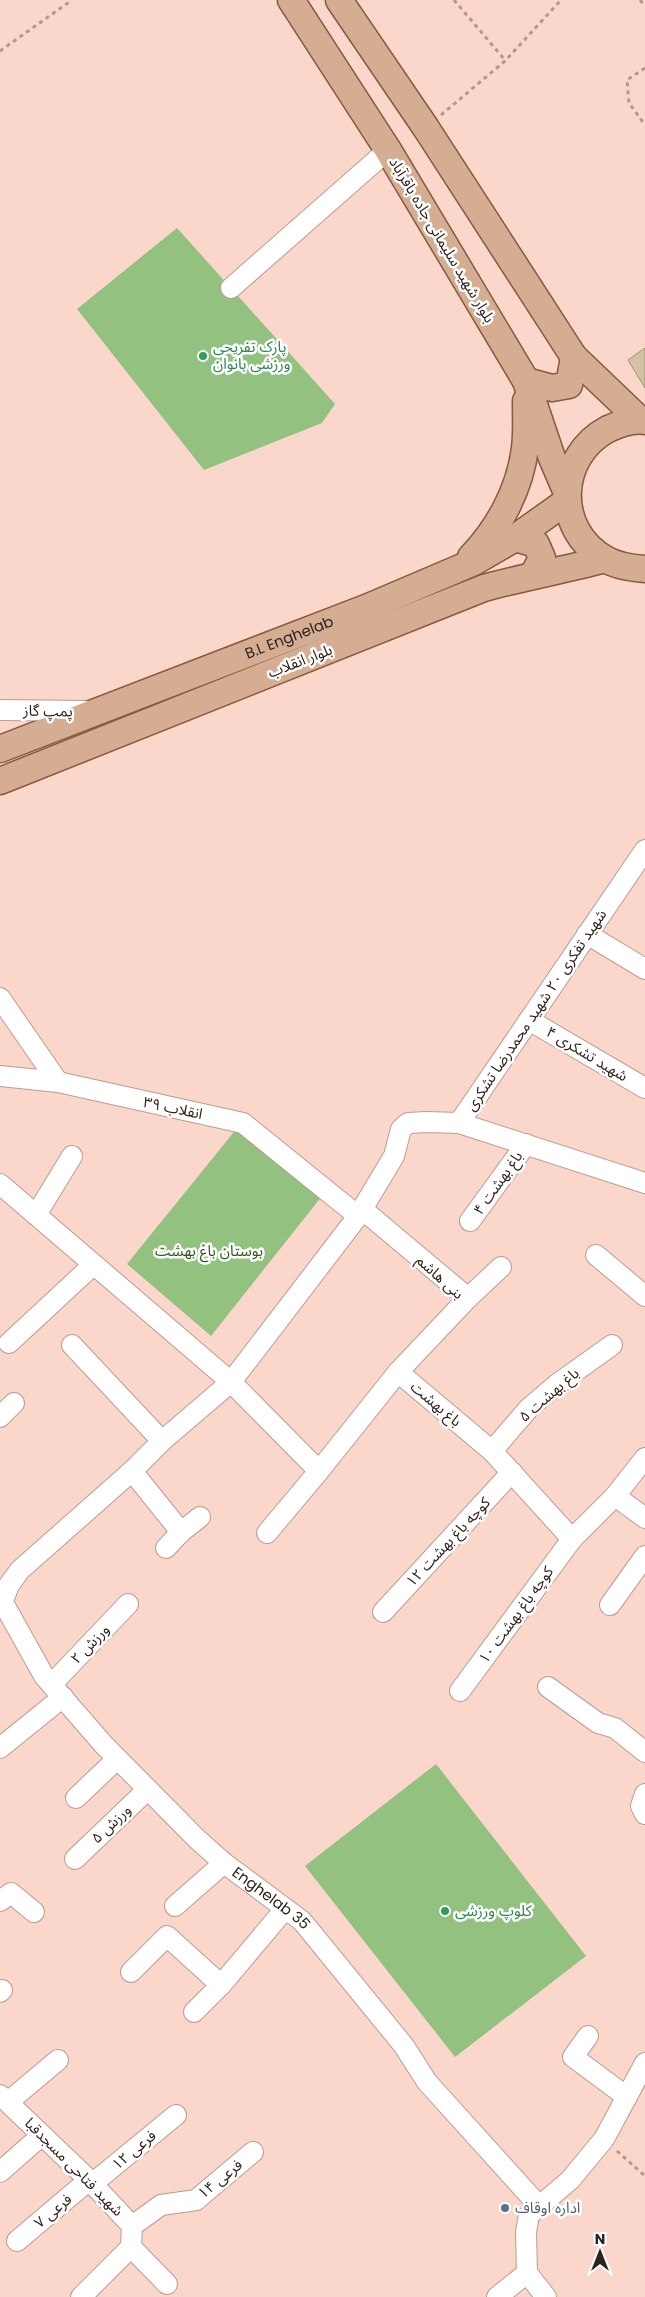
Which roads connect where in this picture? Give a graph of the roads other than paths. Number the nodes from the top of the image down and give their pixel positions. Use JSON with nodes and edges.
{"nodes":[{"id":1,"x":291,"y":0,"type":"edge"},
{"id":2,"x":339,"y":0,"type":"edge"},
{"id":3,"x":388,"y":150,"type":"junction"},
{"id":4,"x":231,"y":288,"type":"dead end"},
{"id":5,"x":574,"y":357,"type":"junction"},
{"id":6,"x":526,"y":381,"type":"junction"},
{"id":7,"x":642,"y":421,"type":"edge"},
{"id":8,"x":567,"y":497,"type":"junction"},
{"id":9,"x":515,"y":538,"type":"junction"},
{"id":10,"x":605,"y":559,"type":"junction"},
{"id":11,"x":462,"y":567,"type":"junction"},
{"id":12,"x":645,"y":569,"type":"edge"},
{"id":13,"x":533,"y":574,"type":"junction"},
{"id":14,"x":0,"y":710,"type":"edge"},
{"id":15,"x":97,"y":711,"type":"junction"},
{"id":16,"x":0,"y":750,"type":"edge"},
{"id":17,"x":0,"y":781,"type":"edge"},
{"id":18,"x":645,"y":850,"type":"edge"},
{"id":19,"x":587,"y":934,"type":"junction"},
{"id":20,"x":645,"y":969,"type":"edge"},
{"id":21,"x":0,"y":998,"type":"edge"},
{"id":22,"x":529,"y":1020,"type":"junction"},
{"id":23,"x":0,"y":1076,"type":"edge"},
{"id":24,"x":58,"y":1082,"type":"junction"},
{"id":25,"x":645,"y":1088,"type":"edge"},
{"id":26,"x":458,"y":1123,"type":"junction"},
{"id":27,"x":526,"y":1144,"type":"junction"},
{"id":28,"x":72,"y":1156,"type":"dead end"},
{"id":29,"x":645,"y":1183,"type":"edge"},
{"id":30,"x":0,"y":1184,"type":"edge"},
{"id":31,"x":360,"y":1213,"type":"junction"},
{"id":32,"x":36,"y":1215,"type":"junction"},
{"id":33,"x":470,"y":1221,"type":"dead end"},
{"id":34,"x":596,"y":1255,"type":"dead end"},
{"id":35,"x":94,"y":1265,"type":"junction"},
{"id":36,"x":501,"y":1267,"type":"dead end"},
{"id":37,"x":645,"y":1296,"type":"edge"},
{"id":38,"x":468,"y":1298,"type":"junction"},
{"id":39,"x":9,"y":1343,"type":"dead end"},
{"id":40,"x":72,"y":1345,"type":"dead end"},
{"id":41,"x":612,"y":1345,"type":"dead end"},
{"id":42,"x":398,"y":1372,"type":"junction"},
{"id":43,"x":231,"y":1382,"type":"junction"},
{"id":44,"x":162,"y":1441,"type":"junction"},
{"id":45,"x":492,"y":1451,"type":"junction"},
{"id":46,"x":645,"y":1458,"type":"edge"},
{"id":47,"x":132,"y":1471,"type":"junction"},
{"id":48,"x":319,"y":1471,"type":"junction"},
{"id":49,"x":512,"y":1472,"type":"junction"},
{"id":50,"x":615,"y":1496,"type":"junction"},
{"id":51,"x":200,"y":1517,"type":"dead end"},
{"id":52,"x":645,"y":1518,"type":"edge"},
{"id":53,"x":181,"y":1532,"type":"junction"},
{"id":54,"x":267,"y":1533,"type":"dead end"},
{"id":55,"x":572,"y":1539,"type":"junction"},
{"id":56,"x":166,"y":1548,"type":"dead end"},
{"id":57,"x":645,"y":1556,"type":"edge"},
{"id":58,"x":1,"y":1601,"type":"edge"},
{"id":59,"x":128,"y":1604,"type":"dead end"},
{"id":60,"x":610,"y":1605,"type":"dead end"},
{"id":61,"x":383,"y":1612,"type":"dead end"},
{"id":62,"x":548,"y":1687,"type":"dead end"},
{"id":63,"x":57,"y":1691,"type":"junction"},
{"id":64,"x":460,"y":1691,"type":"dead end"},
{"id":65,"x":0,"y":1748,"type":"edge"},
{"id":66,"x":645,"y":1752,"type":"edge"},
{"id":67,"x":117,"y":1759,"type":"junction"},
{"id":68,"x":147,"y":1790,"type":"junction"},
{"id":69,"x":645,"y":1794,"type":"edge"},
{"id":70,"x":76,"y":1798,"type":"dead end"},
{"id":71,"x":645,"y":1814,"type":"edge"},
{"id":72,"x":76,"y":1859,"type":"dead end"},
{"id":73,"x":224,"y":1863,"type":"junction"},
{"id":74,"x":0,"y":1901,"type":"edge"},
{"id":75,"x":175,"y":1906,"type":"dead end"},
{"id":76,"x":285,"y":1909,"type":"junction"},
{"id":77,"x":34,"y":1912,"type":"dead end"},
{"id":78,"x":131,"y":1972,"type":"dead end"},
{"id":79,"x":221,"y":1985,"type":"junction"},
{"id":80,"x":194,"y":2012,"type":"dead end"},
{"id":81,"x":588,"y":2036,"type":"dead end"},
{"id":82,"x":58,"y":2060,"type":"dead end"},
{"id":83,"x":645,"y":2063,"type":"edge"},
{"id":84,"x":627,"y":2097,"type":"junction"},
{"id":85,"x":4,"y":2098,"type":"edge"},
{"id":86,"x":176,"y":2115,"type":"dead end"},
{"id":87,"x":42,"y":2135,"type":"junction"},
{"id":88,"x":253,"y":2152,"type":"dead end"},
{"id":89,"x":0,"y":2172,"type":"edge"},
{"id":90,"x":91,"y":2182,"type":"junction"},
{"id":91,"x":539,"y":2206,"type":"junction"},
{"id":92,"x":132,"y":2226,"type":"junction"},
{"id":93,"x":17,"y":2241,"type":"dead end"},
{"id":94,"x":131,"y":2247,"type":"junction"},
{"id":95,"x":527,"y":2273,"type":"junction"},
{"id":96,"x":167,"y":2284,"type":"dead end"},
{"id":97,"x":93,"y":2293,"type":"edge"},
{"id":98,"x":496,"y":2297,"type":"edge"},
{"id":99,"x":546,"y":2297,"type":"edge"}],
"edges":[{"from":1,"to":3,"type":"main road","name":"بلوار شهید سلیمانی جاده باقرآباد"},
{"from":2,"to":5,"type":"main road"},
{"from":3,"to":4,"type":"street"},
{"from":3,"to":6,"type":"main road","name":"بلوار شهید سلیمانی جاده باقرآباد"},
{"from":5,"to":6,"type":"main road"},
{"from":5,"to":7,"type":"main road"},
{"from":6,"to":8,"type":"main road","name":"بلوار شهید سلیمانی جاده باقرآباد"},
{"from":6,"to":11,"type":"main road"},
{"from":7,"to":8,"type":"main road"},
{"from":8,"to":9,"type":"main road","name":"B.L Enghelab"},
{"from":8,"to":10,"type":"main road","name":"بلوار شهید سلیمانی جاده باقرآباد"},
{"from":9,"to":11,"type":"main road","name":"B.L Enghelab"},
{"from":9,"to":13,"type":"main road"},
{"from":10,"to":12,"type":"main road","name":"بلوار شهید سلیمانی جاده باقرآباد"},
{"from":10,"to":13,"type":"main road","name":"بلوار انقلاب"},
{"from":11,"to":15,"type":"main road","name":"B.L Enghelab"},
{"from":13,"to":17,"type":"main road","name":"بلوار انقلاب"},
{"from":14,"to":15,"type":"street","name":"پمپ گاز"},
{"from":15,"to":16,"type":"main road","name":"B.L Enghelab"},
{"from":18,"to":19,"type":"street","name":"شهید تفکری ۲۰ شهید محمدرضا تشکری"},
{"from":19,"to":20,"type":"street"},
{"from":19,"to":22,"type":"street","name":"شهید تفکری ۲۰ شهید محمدرضا تشکری"},
{"from":21,"to":24,"type":"street"},
{"from":22,"to":25,"type":"street","name":"شهید تشکری ۴"},
{"from":22,"to":26,"type":"street","name":"شهید تفکری ۲۰ شهید محمدرضا تشکری"},
{"from":23,"to":24,"type":"street","name":"انقلاب ۳۹"},
{"from":24,"to":31,"type":"street","name":"انقلاب ۳۹"},
{"from":26,"to":27,"type":"street"},
{"from":26,"to":31,"type":"street","name":"شهید تفکری ۲۰ شهید محمدرضا تشکری"},
{"from":27,"to":29,"type":"street"},
{"from":27,"to":33,"type":"street","name":"باغ بهشت ۴"},
{"from":28,"to":32,"type":"street"},
{"from":30,"to":32,"type":"street"},
{"from":31,"to":38,"type":"street","name":"بنی هاشم"},
{"from":31,"to":43,"type":"street"},
{"from":32,"to":35,"type":"street"},
{"from":34,"to":37,"type":"street"},
{"from":35,"to":39,"type":"street"},
{"from":35,"to":43,"type":"street"},
{"from":36,"to":38,"type":"street"},
{"from":38,"to":42,"type":"street","name":"بنی هاشم"},
{"from":40,"to":44,"type":"street"},
{"from":41,"to":45,"type":"street","name":"باغ بهشت ۵"},
{"from":42,"to":45,"type":"street","name":"باغ بهشت"},
{"from":42,"to":48,"type":"street","name":"باغ بهشت"},
{"from":43,"to":44,"type":"street"},
{"from":43,"to":48,"type":"street"},
{"from":44,"to":47,"type":"street"},
{"from":45,"to":49,"type":"street","name":"باغ بهشت"},
{"from":46,"to":50,"type":"street"},
{"from":47,"to":53,"type":"street"},
{"from":47,"to":58,"type":"street"},
{"from":48,"to":54,"type":"street","name":"باغ بهشت"},
{"from":49,"to":55,"type":"street","name":"باغ بهشت"},
{"from":49,"to":61,"type":"street","name":"کوچه باغ بهشت ۱۲"},
{"from":50,"to":52,"type":"street"},
{"from":50,"to":55,"type":"street"},
{"from":51,"to":53,"type":"street"},
{"from":53,"to":56,"type":"street"},
{"from":55,"to":64,"type":"street","name":"کوچه باغ بهشت ۱۰"},
{"from":57,"to":60,"type":"street"},
{"from":58,"to":63,"type":"street","name":"Enghelab 35"},
{"from":59,"to":63,"type":"street","name":"ورزش ۲"},
{"from":62,"to":66,"type":"street"},
{"from":63,"to":65,"type":"street","name":"ورزش ۲"},
{"from":63,"to":67,"type":"street","name":"Enghelab 35"},
{"from":67,"to":68,"type":"street","name":"Enghelab 35"},
{"from":67,"to":70,"type":"street"},
{"from":68,"to":72,"type":"street","name":"ورزش ۵"},
{"from":68,"to":73,"type":"street","name":"Enghelab 35"},
{"from":69,"to":71,"type":"street"},
{"from":73,"to":75,"type":"street"},
{"from":73,"to":76,"type":"street","name":"Enghelab 35"},
{"from":74,"to":77,"type":"street"},
{"from":76,"to":79,"type":"street"},
{"from":76,"to":91,"type":"street","name":"Enghelab 35"},
{"from":78,"to":79,"type":"street"},
{"from":79,"to":80,"type":"street"},
{"from":81,"to":84,"type":"street"},
{"from":82,"to":85,"type":"street"},
{"from":83,"to":84,"type":"street"},
{"from":84,"to":91,"type":"street"},
{"from":85,"to":87,"type":"street","name":"شهید فتاحی مسجدقبا"},
{"from":86,"to":90,"type":"street","name":"فرعی ۱۲"},
{"from":87,"to":89,"type":"street"},
{"from":87,"to":90,"type":"street","name":"شهید فتاحی مسجدقبا"},
{"from":88,"to":92,"type":"street","name":"فرعی ۱۴"},
{"from":90,"to":92,"type":"street","name":"شهید فتاحی مسجدقبا"},
{"from":90,"to":93,"type":"street","name":"فرعی ۷"},
{"from":91,"to":95,"type":"street"},
{"from":92,"to":94,"type":"street","name":"شهید فتاحی مسجدقبا"},
{"from":94,"to":96,"type":"street"},
{"from":94,"to":97,"type":"street"},
{"from":95,"to":98,"type":"street"},
{"from":95,"to":99,"type":"street"}]}
